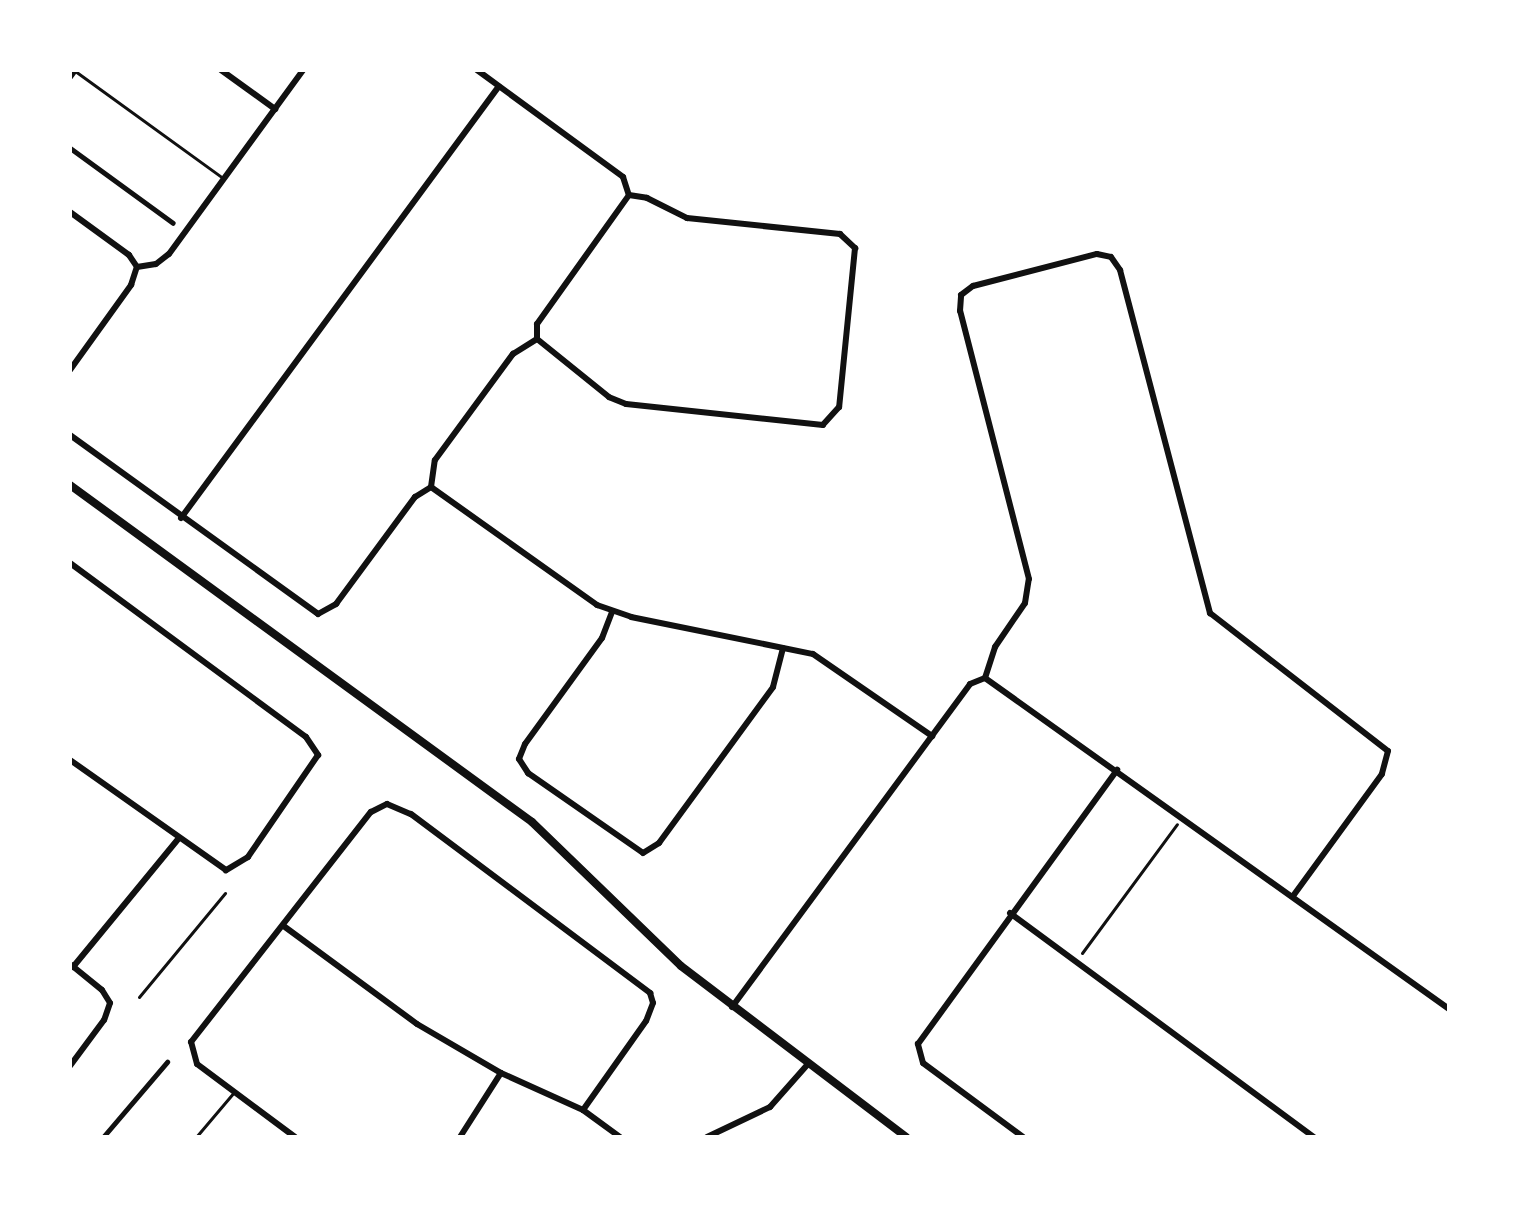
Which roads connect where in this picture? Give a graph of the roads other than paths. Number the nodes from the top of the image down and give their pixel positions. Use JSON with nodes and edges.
{"nodes":[{"id":1,"x":75,"y":70,"type":"edge"},
{"id":2,"x":221,"y":70,"type":"edge"},
{"id":3,"x":303,"y":70,"type":"edge"},
{"id":4,"x":477,"y":70,"type":"edge"},
{"id":5,"x":70,"y":77,"type":"edge"},
{"id":6,"x":499,"y":86,"type":"junction"},
{"id":7,"x":275,"y":109,"type":"junction"},
{"id":8,"x":70,"y":148,"type":"edge"},
{"id":9,"x":224,"y":179,"type":"junction"},
{"id":10,"x":629,"y":195,"type":"junction"},
{"id":11,"x":70,"y":213,"type":"edge"},
{"id":12,"x":173,"y":223,"type":"dead end"},
{"id":13,"x":137,"y":267,"type":"junction"},
{"id":14,"x":537,"y":339,"type":"junction"},
{"id":15,"x":70,"y":370,"type":"edge"},
{"id":16,"x":70,"y":435,"type":"edge"},
{"id":17,"x":70,"y":485,"type":"edge"},
{"id":18,"x":431,"y":487,"type":"junction"},
{"id":19,"x":181,"y":518,"type":"junction"},
{"id":20,"x":70,"y":563,"type":"edge"},
{"id":21,"x":612,"y":612,"type":"junction"},
{"id":22,"x":783,"y":648,"type":"junction"},
{"id":23,"x":985,"y":678,"type":"junction"},
{"id":24,"x":932,"y":736,"type":"junction"},
{"id":25,"x":70,"y":760,"type":"edge"},
{"id":26,"x":1117,"y":770,"type":"junction"},
{"id":27,"x":178,"y":839,"type":"junction"},
{"id":28,"x":1293,"y":896,"type":"junction"},
{"id":29,"x":1010,"y":913,"type":"junction"},
{"id":30,"x":285,"y":927,"type":"junction"},
{"id":31,"x":72,"y":966,"type":"edge"},
{"id":32,"x":732,"y":1007,"type":"junction"},
{"id":33,"x":1449,"y":1009,"type":"edge"},
{"id":34,"x":167,"y":1062,"type":"dead end"},
{"id":35,"x":808,"y":1064,"type":"junction"},
{"id":36,"x":70,"y":1066,"type":"edge"},
{"id":37,"x":501,"y":1073,"type":"junction"},
{"id":38,"x":234,"y":1092,"type":"junction"},
{"id":39,"x":583,"y":1110,"type":"junction"},
{"id":40,"x":103,"y":1137,"type":"edge"},
{"id":41,"x":196,"y":1137,"type":"edge"},
{"id":42,"x":295,"y":1137,"type":"edge"},
{"id":43,"x":460,"y":1137,"type":"edge"},
{"id":44,"x":620,"y":1137,"type":"edge"},
{"id":45,"x":707,"y":1137,"type":"edge"},
{"id":46,"x":906,"y":1137,"type":"edge"},
{"id":47,"x":1023,"y":1137,"type":"edge"},
{"id":48,"x":1314,"y":1137,"type":"edge"}],
"edges":[{"from":1,"to":5,"type":"street"},
{"from":1,"to":9,"type":"lane"},
{"from":2,"to":7,"type":"street"},
{"from":3,"to":7,"type":"street"},
{"from":4,"to":6,"type":"street"},
{"from":6,"to":10,"type":"street"},
{"from":6,"to":19,"type":"street"},
{"from":7,"to":9,"type":"street"},
{"from":8,"to":12,"type":"street"},
{"from":9,"to":13,"type":"street"},
{"from":10,"to":14,"type":"street"},
{"from":10,"to":14,"type":"street"},
{"from":11,"to":13,"type":"street"},
{"from":13,"to":15,"type":"street"},
{"from":14,"to":18,"type":"street"},
{"from":16,"to":19,"type":"street"},
{"from":17,"to":32,"type":"street"},
{"from":18,"to":19,"type":"street"},
{"from":18,"to":21,"type":"street"},
{"from":20,"to":27,"type":"street"},
{"from":21,"to":22,"type":"street"},
{"from":21,"to":22,"type":"street"},
{"from":22,"to":24,"type":"street"},
{"from":23,"to":24,"type":"street"},
{"from":23,"to":26,"type":"street"},
{"from":23,"to":28,"type":"street"},
{"from":24,"to":32,"type":"street"},
{"from":25,"to":27,"type":"street"},
{"from":26,"to":28,"type":"street"},
{"from":26,"to":29,"type":"street"},
{"from":27,"to":31,"type":"street"},
{"from":28,"to":33,"type":"street"},
{"from":29,"to":47,"type":"street"},
{"from":29,"to":48,"type":"street"},
{"from":30,"to":37,"type":"street"},
{"from":30,"to":38,"type":"street"},
{"from":30,"to":39,"type":"street"},
{"from":31,"to":36,"type":"street"},
{"from":32,"to":35,"type":"street"},
{"from":34,"to":40,"type":"street"},
{"from":35,"to":45,"type":"street"},
{"from":35,"to":46,"type":"street"},
{"from":37,"to":39,"type":"street"},
{"from":37,"to":43,"type":"street"},
{"from":38,"to":41,"type":"lane"},
{"from":38,"to":42,"type":"street"},
{"from":39,"to":44,"type":"street"}]}
